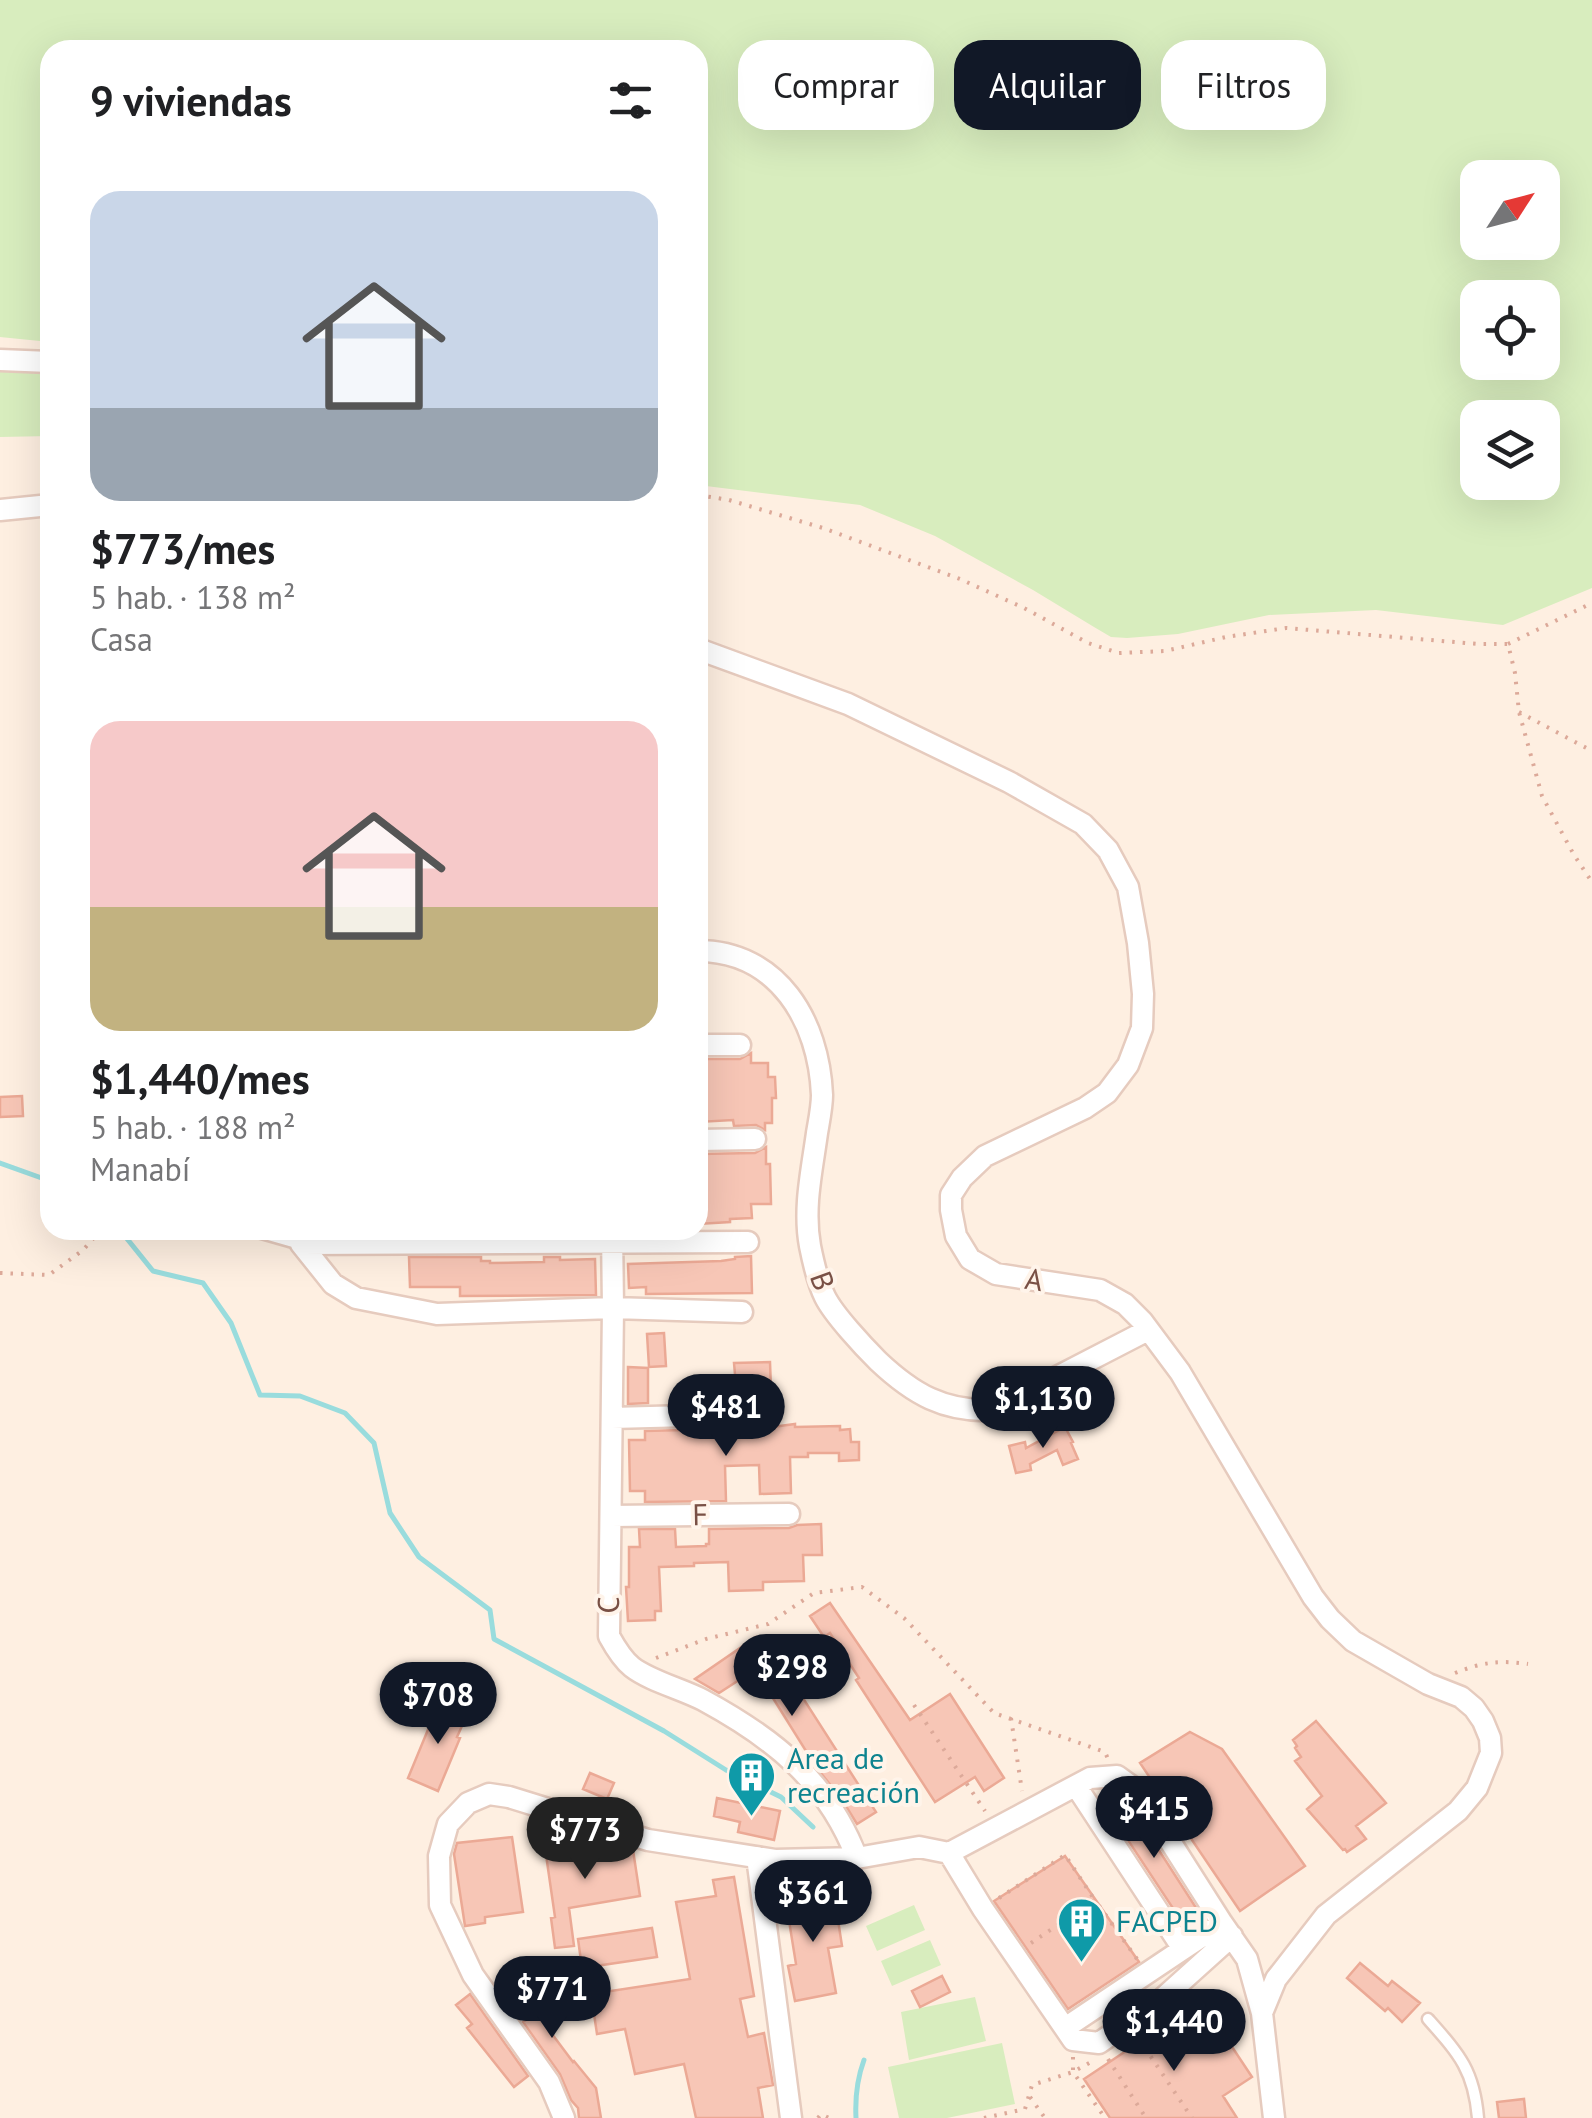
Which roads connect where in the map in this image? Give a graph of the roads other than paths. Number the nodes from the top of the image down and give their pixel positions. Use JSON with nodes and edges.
{"nodes":[{"id":1,"x":0,"y":360,"type":"edge"},
{"id":2,"x":40,"y":362,"type":"edge"},
{"id":3,"x":40,"y":506,"type":"edge"},
{"id":4,"x":0,"y":510,"type":"edge"},
{"id":5,"x":708,"y":653,"type":"edge"},
{"id":6,"x":708,"y":953,"type":"edge"},
{"id":7,"x":708,"y":1045,"type":"edge"},
{"id":8,"x":740,"y":1045,"type":"dead end"},
{"id":9,"x":755,"y":1139,"type":"dead end"},
{"id":10,"x":708,"y":1140,"type":"edge"},
{"id":11,"x":302,"y":1240,"type":"edge"},
{"id":12,"x":612,"y":1240,"type":"edge"},
{"id":13,"x":694,"y":1240,"type":"edge"},
{"id":14,"x":748,"y":1242,"type":"dead end"},
{"id":15,"x":613,"y":1308,"type":"junction"},
{"id":16,"x":742,"y":1312,"type":"dead end"},
{"id":17,"x":1148,"y":1330,"type":"junction"},
{"id":18,"x":765,"y":1414,"type":"dead end"},
{"id":19,"x":612,"y":1418,"type":"junction"},
{"id":20,"x":789,"y":1514,"type":"dead end"},
{"id":21,"x":611,"y":1516,"type":"junction"},
{"id":22,"x":1076,"y":1786,"type":"junction"},
{"id":23,"x":949,"y":1853,"type":"junction"},
{"id":24,"x":756,"y":1857,"type":"junction"},
{"id":25,"x":856,"y":1858,"type":"junction"},
{"id":26,"x":1227,"y":1929,"type":"junction"},
{"id":27,"x":1182,"y":1950,"type":"junction"},
{"id":28,"x":1147,"y":1973,"type":"junction"},
{"id":29,"x":1162,"y":1999,"type":"junction"},
{"id":30,"x":1262,"y":2013,"type":"junction"},
{"id":31,"x":1428,"y":2019,"type":"dead end"},
{"id":32,"x":1069,"y":2034,"type":"junction"},
{"id":33,"x":564,"y":2118,"type":"edge"},
{"id":34,"x":791,"y":2118,"type":"edge"},
{"id":35,"x":1274,"y":2118,"type":"edge"},
{"id":36,"x":1478,"y":2118,"type":"edge"}],
"edges":[{"from":1,"to":2,"type":"street"},
{"from":3,"to":4,"type":"street"},
{"from":5,"to":17,"type":"street","name":"A"},
{"from":6,"to":17,"type":"street","name":"B"},
{"from":7,"to":8,"type":"street"},
{"from":9,"to":10,"type":"street"},
{"from":11,"to":15,"type":"street"},
{"from":12,"to":15,"type":"street","name":"C"},
{"from":13,"to":14,"type":"street"},
{"from":15,"to":16,"type":"street"},
{"from":15,"to":19,"type":"street","name":"C"},
{"from":17,"to":30,"type":"street","name":"A"},
{"from":18,"to":19,"type":"street"},
{"from":19,"to":21,"type":"street","name":"C"},
{"from":20,"to":21,"type":"street","name":"F"},
{"from":21,"to":25,"type":"street","name":"C"},
{"from":22,"to":23,"type":"street"},
{"from":22,"to":26,"type":"street"},
{"from":22,"to":27,"type":"street"},
{"from":23,"to":25,"type":"street"},
{"from":23,"to":32,"type":"street"},
{"from":24,"to":25,"type":"street"},
{"from":24,"to":33,"type":"street"},
{"from":24,"to":34,"type":"street"},
{"from":26,"to":27,"type":"street"},
{"from":26,"to":29,"type":"street"},
{"from":26,"to":30,"type":"street"},
{"from":27,"to":28,"type":"street"},
{"from":28,"to":29,"type":"street"},
{"from":28,"to":32,"type":"street"},
{"from":29,"to":32,"type":"street"},
{"from":30,"to":35,"type":"street"},
{"from":31,"to":36,"type":"lane"}]}
